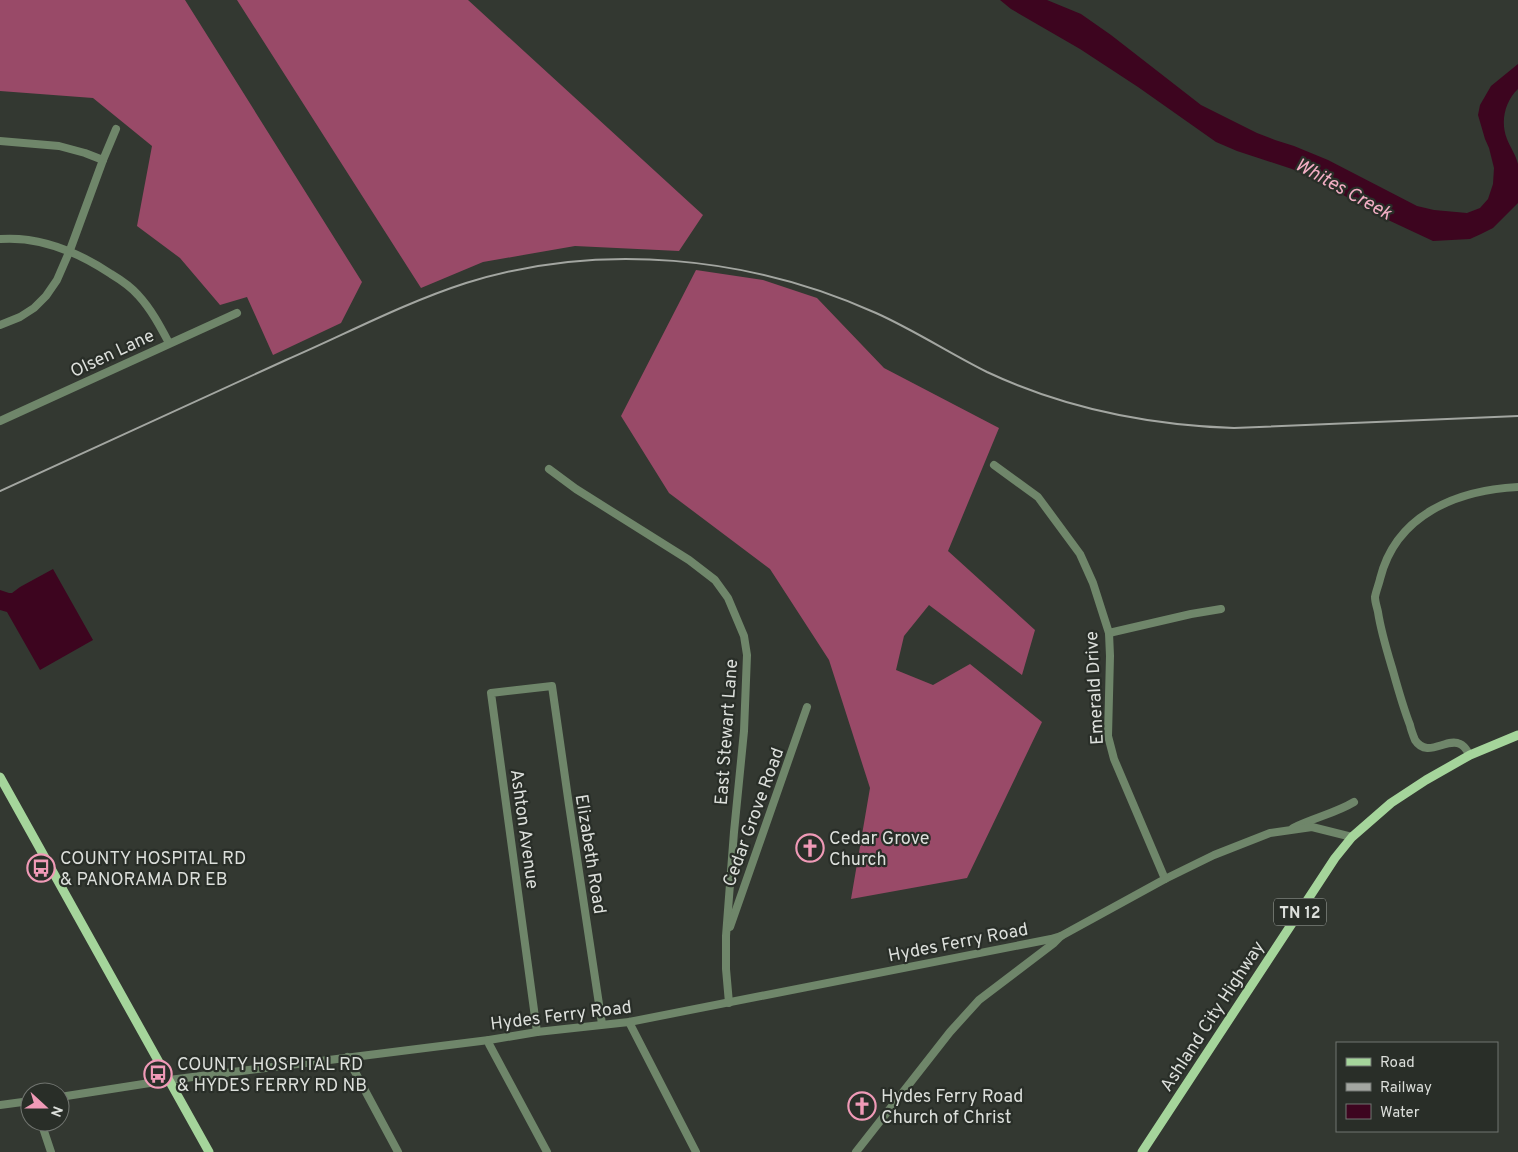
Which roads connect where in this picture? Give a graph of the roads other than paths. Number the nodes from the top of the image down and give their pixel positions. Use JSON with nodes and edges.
{"nodes":[{"id":1,"x":116,"y":129,"type":"dead end"},
{"id":2,"x":0,"y":142,"type":"edge"},
{"id":3,"x":103,"y":160,"type":"junction"},
{"id":4,"x":0,"y":239,"type":"edge"},
{"id":5,"x":70,"y":250,"type":"junction"},
{"id":6,"x":237,"y":313,"type":"dead end"},
{"id":7,"x":0,"y":325,"type":"edge"},
{"id":8,"x":168,"y":343,"type":"junction"},
{"id":9,"x":0,"y":421,"type":"edge"},
{"id":10,"x":994,"y":465,"type":"dead end"},
{"id":11,"x":549,"y":469,"type":"dead end"},
{"id":12,"x":1518,"y":488,"type":"edge"},
{"id":13,"x":1221,"y":609,"type":"dead end"},
{"id":14,"x":1109,"y":633,"type":"junction"},
{"id":15,"x":552,"y":687,"type":"joint"},
{"id":16,"x":808,"y":707,"type":"dead end"},
{"id":17,"x":1518,"y":735,"type":"edge"},
{"id":18,"x":1470,"y":755,"type":"junction"},
{"id":19,"x":0,"y":777,"type":"edge"},
{"id":20,"x":1354,"y":802,"type":"dead end"},
{"id":21,"x":1287,"y":831,"type":"junction"},
{"id":22,"x":1352,"y":837,"type":"junction"},
{"id":23,"x":1164,"y":879,"type":"junction"},
{"id":24,"x":726,"y":936,"type":"junction"},
{"id":25,"x":1061,"y":936,"type":"junction"},
{"id":26,"x":730,"y":1003,"type":"junction"},
{"id":27,"x":629,"y":1022,"type":"junction"},
{"id":28,"x":602,"y":1024,"type":"junction"},
{"id":29,"x":537,"y":1032,"type":"junction"},
{"id":30,"x":489,"y":1040,"type":"junction"},
{"id":31,"x":347,"y":1057,"type":"junction"},
{"id":32,"x":169,"y":1080,"type":"junction"},
{"id":33,"x":70,"y":1095,"type":"edge"},
{"id":34,"x":20,"y":1102,"type":"edge"},
{"id":35,"x":0,"y":1105,"type":"edge"},
{"id":36,"x":44,"y":1132,"type":"edge"},
{"id":37,"x":51,"y":1152,"type":"edge"},
{"id":38,"x":209,"y":1152,"type":"edge"},
{"id":39,"x":398,"y":1152,"type":"edge"},
{"id":40,"x":547,"y":1152,"type":"edge"},
{"id":41,"x":696,"y":1152,"type":"edge"},
{"id":42,"x":856,"y":1152,"type":"edge"},
{"id":43,"x":1142,"y":1152,"type":"edge"}],
"edges":[{"from":1,"to":3,"type":"street"},
{"from":2,"to":3,"type":"street"},
{"from":3,"to":5,"type":"street"},
{"from":4,"to":5,"type":"street"},
{"from":5,"to":7,"type":"street"},
{"from":5,"to":8,"type":"street"},
{"from":6,"to":8,"type":"street","name":"Olsen Lane"},
{"from":8,"to":9,"type":"street","name":"Olsen Lane"},
{"from":10,"to":14,"type":"street","name":"Emerald Drive"},
{"from":11,"to":24,"type":"street","name":"East Stewart Lane"},
{"from":12,"to":18,"type":"street"},
{"from":13,"to":14,"type":"street"},
{"from":14,"to":23,"type":"street","name":"Emerald Drive"},
{"from":15,"to":28,"type":"street","name":"Elizabeth Road"},
{"from":15,"to":29,"type":"street","name":"Ashton Avenue"},
{"from":16,"to":24,"type":"street","name":"Cedar Grove Road"},
{"from":17,"to":18,"type":"main road","name":"Ashland City Highway","number":"TN 12"},
{"from":18,"to":22,"type":"main road","name":"Ashland City Highway","number":"TN 12"},
{"from":19,"to":32,"type":"main road"},
{"from":20,"to":21,"type":"street"},
{"from":21,"to":22,"type":"street"},
{"from":21,"to":23,"type":"street"},
{"from":22,"to":43,"type":"main road","name":"Ashland City Highway","number":"TN 12"},
{"from":23,"to":25,"type":"street"},
{"from":24,"to":26,"type":"street","name":"East Stewart Lane"},
{"from":25,"to":26,"type":"street","name":"Hydes Ferry Road"},
{"from":25,"to":42,"type":"street"},
{"from":26,"to":27,"type":"street","name":"Hydes Ferry Road"},
{"from":27,"to":28,"type":"street","name":"Hydes Ferry Road"},
{"from":27,"to":41,"type":"street"},
{"from":28,"to":29,"type":"street","name":"Hydes Ferry Road"},
{"from":29,"to":30,"type":"street","name":"Hydes Ferry Road"},
{"from":30,"to":31,"type":"street","name":"Hydes Ferry Road"},
{"from":30,"to":40,"type":"street"},
{"from":31,"to":32,"type":"street","name":"Hydes Ferry Road"},
{"from":31,"to":39,"type":"street"},
{"from":32,"to":33,"type":"street","name":"Hydes Ferry Road"},
{"from":32,"to":38,"type":"main road"},
{"from":34,"to":35,"type":"street"},
{"from":36,"to":37,"type":"street"}]}
